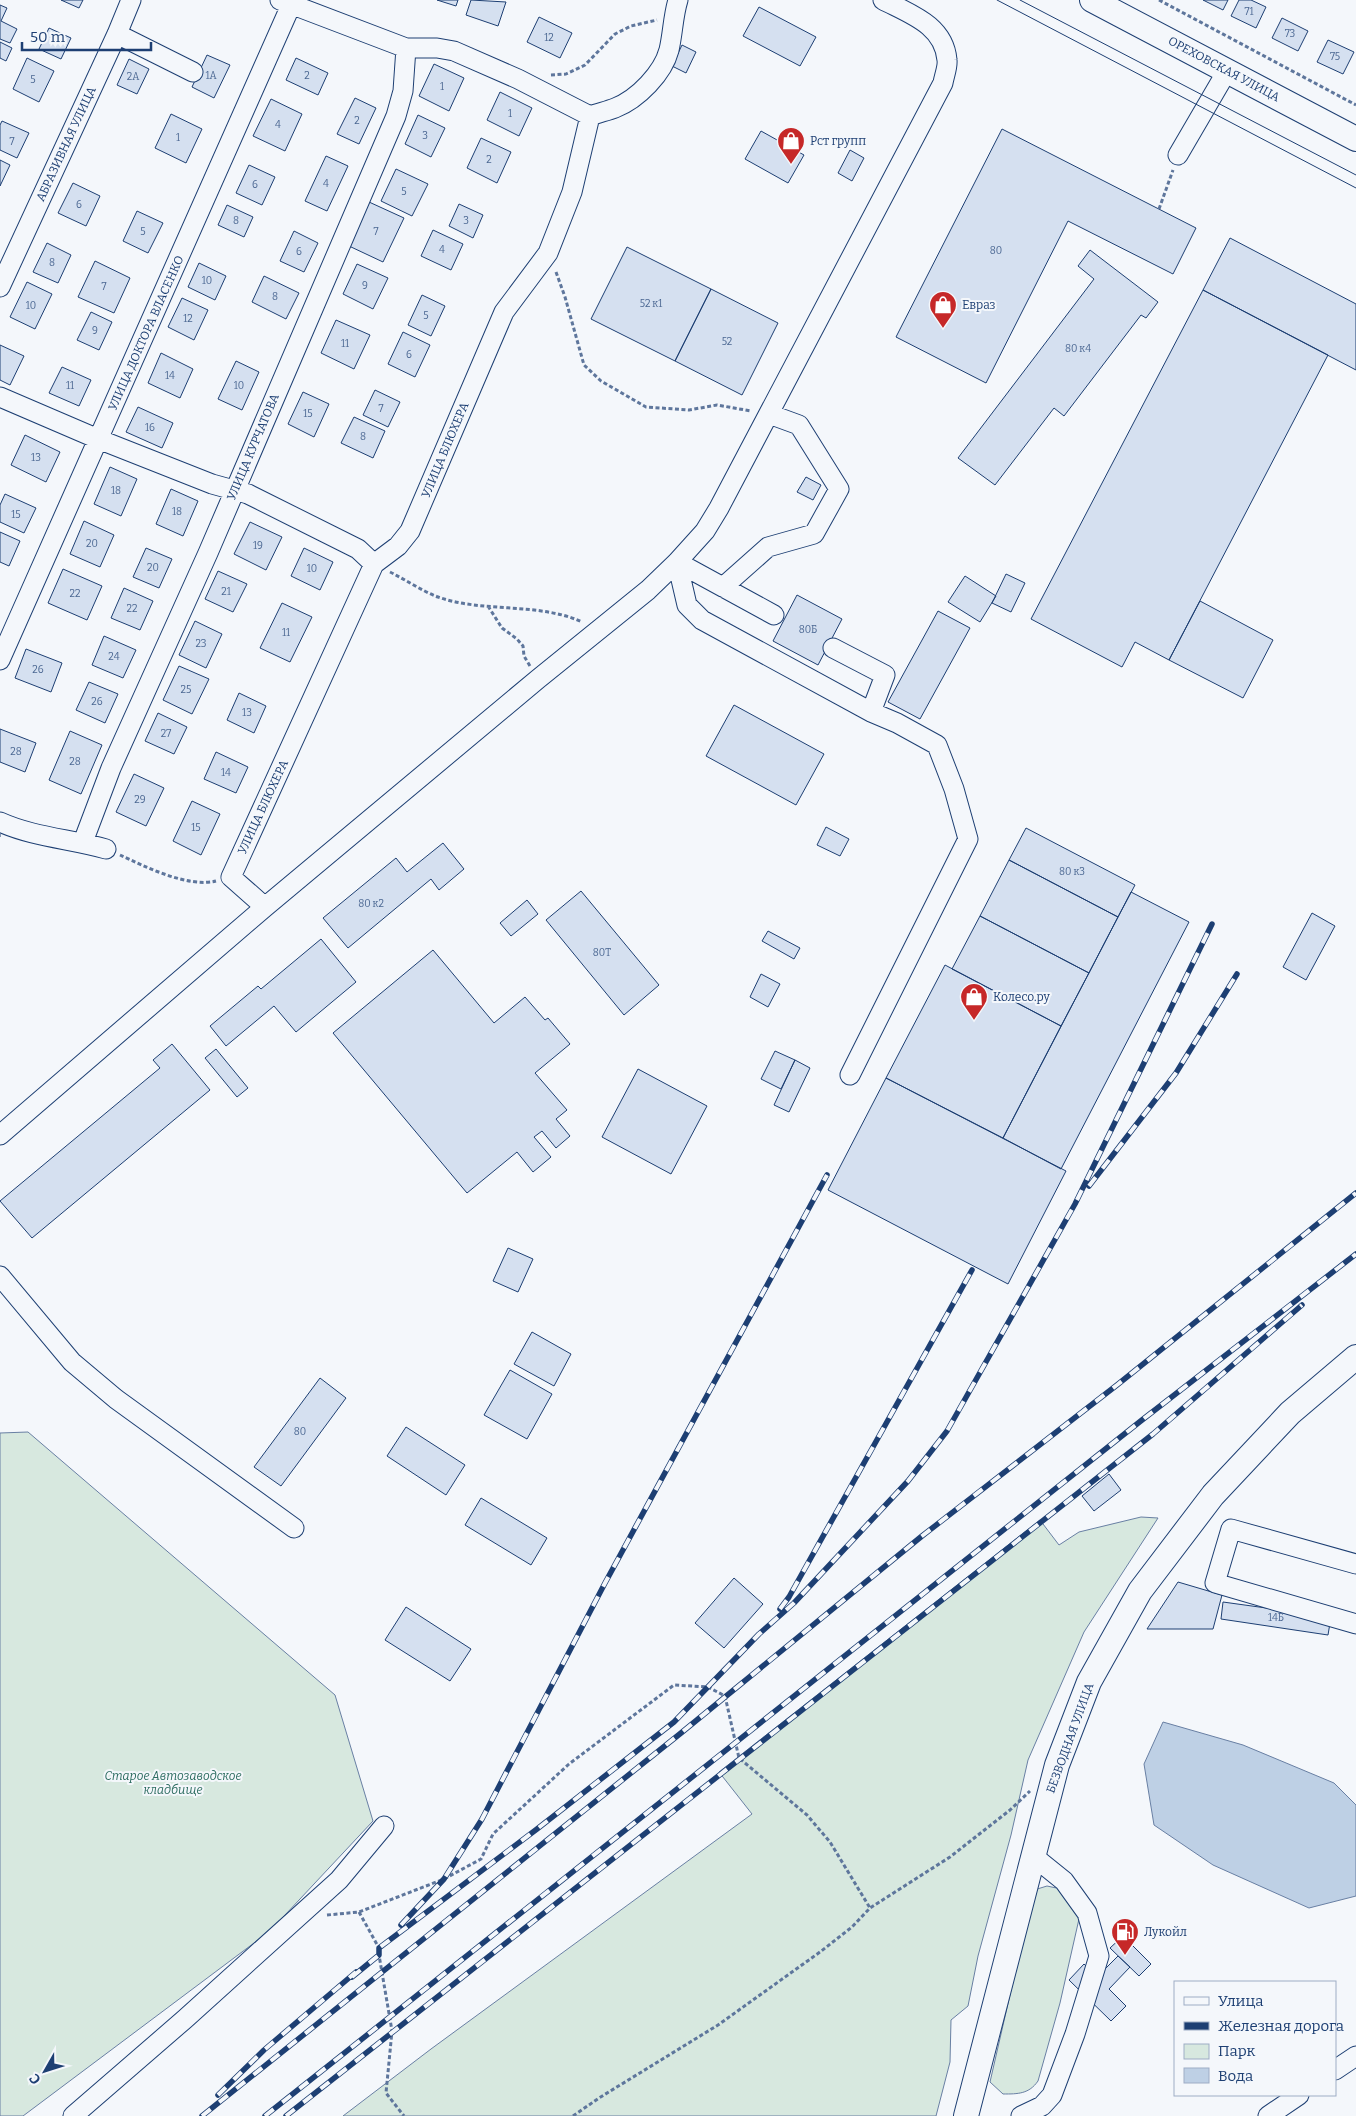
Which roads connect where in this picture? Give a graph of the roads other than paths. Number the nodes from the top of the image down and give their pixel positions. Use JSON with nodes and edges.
{"nodes":[{"id":1,"x":131,"y":0,"type":"edge"},
{"id":2,"x":883,"y":0,"type":"edge"},
{"id":3,"x":1092,"y":0,"type":"edge"},
{"id":4,"x":285,"y":2,"type":"edge"},
{"id":5,"x":676,"y":7,"type":"edge"},
{"id":6,"x":117,"y":34,"type":"junction"},
{"id":7,"x":406,"y":48,"type":"junction"},
{"id":8,"x":1227,"y":71,"type":"junction"},
{"id":9,"x":193,"y":72,"type":"dead end"},
{"id":10,"x":590,"y":116,"type":"junction"},
{"id":11,"x":1356,"y":139,"type":"edge"},
{"id":12,"x":1178,"y":155,"type":"road end"},
{"id":13,"x":0,"y":287,"type":"edge"},
{"id":14,"x":0,"y":397,"type":"edge"},
{"id":15,"x":769,"y":414,"type":"junction"},
{"id":16,"x":98,"y":439,"type":"junction"},
{"id":17,"x":236,"y":489,"type":"junction"},
{"id":18,"x":677,"y":562,"type":"junction"},
{"id":19,"x":374,"y":564,"type":"junction"},
{"id":20,"x":723,"y":587,"type":"junction"},
{"id":21,"x":774,"y":615,"type":"dead end"},
{"id":22,"x":833,"y":648,"type":"dead end"},
{"id":23,"x":0,"y":660,"type":"edge"},
{"id":24,"x":871,"y":712,"type":"junction"},
{"id":25,"x":0,"y":822,"type":"edge"},
{"id":26,"x":83,"y":842,"type":"junction"},
{"id":27,"x":106,"y":849,"type":"road end"},
{"id":28,"x":265,"y":907,"type":"junction"},
{"id":29,"x":850,"y":1075,"type":"dead end"},
{"id":30,"x":0,"y":1135,"type":"edge"},
{"id":31,"x":0,"y":1276,"type":"edge"},
{"id":32,"x":1356,"y":1357,"type":"edge"},
{"id":33,"x":294,"y":1528,"type":"dead end"},
{"id":34,"x":1356,"y":1564,"type":"edge"},
{"id":35,"x":1356,"y":1624,"type":"edge"},
{"id":36,"x":384,"y":1826,"type":"dead end"},
{"id":37,"x":1033,"y":1856,"type":"junction"},
{"id":38,"x":1356,"y":2056,"type":"edge"},
{"id":39,"x":1336,"y":2069,"type":"edge"},
{"id":40,"x":1298,"y":2096,"type":"edge"},
{"id":41,"x":73,"y":2116,"type":"edge"},
{"id":42,"x":966,"y":2116,"type":"edge"},
{"id":43,"x":1021,"y":2116,"type":"edge"},
{"id":44,"x":1268,"y":2116,"type":"edge"}],
"edges":[{"from":1,"to":6,"type":"street","name":"АБРАЗИВНАЯ УЛИЦА"},
{"from":2,"to":15,"type":"street"},
{"from":3,"to":8,"type":"main road","name":"ОРЕХОВСКАЯ УЛИЦА"},
{"from":4,"to":7,"type":"street"},
{"from":4,"to":16,"type":"street","name":"УЛИЦА ДОКТОРА ВЛАСЕНКО"},
{"from":5,"to":10,"type":"street"},
{"from":6,"to":9,"type":"street"},
{"from":6,"to":13,"type":"street","name":"АБРАЗИВНАЯ УЛИЦА"},
{"from":7,"to":10,"type":"street"},
{"from":7,"to":17,"type":"street","name":"УЛИЦА КУРЧАТОВА"},
{"from":8,"to":11,"type":"main road","name":"ОРЕХОВСКАЯ УЛИЦА"},
{"from":8,"to":12,"type":"street"},
{"from":10,"to":19,"type":"street","name":"УЛИЦА БЛЮХЕРА"},
{"from":14,"to":16,"type":"street"},
{"from":15,"to":18,"type":"street"},
{"from":15,"to":20,"type":"street"},
{"from":16,"to":17,"type":"street"},
{"from":16,"to":23,"type":"street","name":"УЛИЦА ДОКТОРА ВЛАСЕНКО"},
{"from":17,"to":19,"type":"street"},
{"from":17,"to":26,"type":"street","name":"УЛИЦА КУРЧАТОВА"},
{"from":18,"to":20,"type":"street"},
{"from":18,"to":24,"type":"street"},
{"from":18,"to":28,"type":"street"},
{"from":19,"to":28,"type":"street","name":"УЛИЦА БЛЮХЕРА"},
{"from":20,"to":21,"type":"street"},
{"from":22,"to":24,"type":"street"},
{"from":24,"to":29,"type":"street"},
{"from":25,"to":26,"type":"street"},
{"from":26,"to":27,"type":"street"},
{"from":28,"to":30,"type":"street"},
{"from":31,"to":33,"type":"street"},
{"from":32,"to":37,"type":"main road","name":"БЕЗВОДНАЯ УЛИЦА"},
{"from":34,"to":35,"type":"street"},
{"from":36,"to":41,"type":"street"},
{"from":37,"to":42,"type":"main road","name":"БЕЗВОДНАЯ УЛИЦА"},
{"from":37,"to":43,"type":"street"},
{"from":38,"to":39,"type":"street"},
{"from":40,"to":44,"type":"street"}]}
